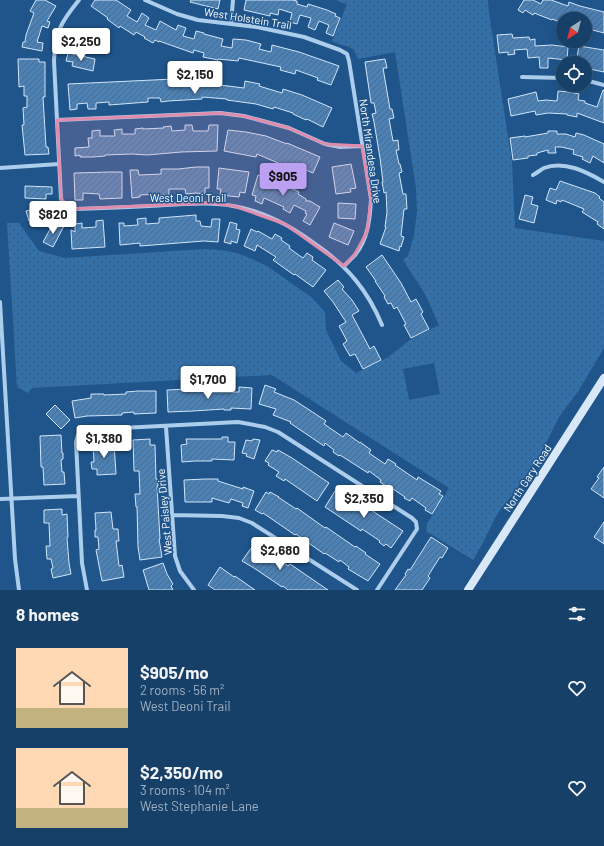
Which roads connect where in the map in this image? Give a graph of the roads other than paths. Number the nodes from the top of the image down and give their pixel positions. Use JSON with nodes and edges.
{"nodes":[{"id":1,"x":79,"y":0,"type":"edge"},
{"id":2,"x":145,"y":0,"type":"edge"},
{"id":3,"x":233,"y":0,"type":"edge"},
{"id":4,"x":231,"y":24,"type":"junction"},
{"id":5,"x":347,"y":54,"type":"joint"},
{"id":6,"x":522,"y":77,"type":"dead end"},
{"id":7,"x":556,"y":78,"type":"edge"},
{"id":8,"x":592,"y":82,"type":"edge"},
{"id":9,"x":604,"y":85,"type":"edge"},
{"id":10,"x":57,"y":120,"type":"junction"},
{"id":11,"x":362,"y":146,"type":"junction"},
{"id":12,"x":59,"y":164,"type":"junction"},
{"id":13,"x":0,"y":168,"type":"edge"},
{"id":14,"x":534,"y":176,"type":"dead end"},
{"id":15,"x":604,"y":182,"type":"edge"},
{"id":16,"x":344,"y":266,"type":"junction"},
{"id":17,"x":0,"y":302,"type":"edge"},
{"id":18,"x":382,"y":325,"type":"dead end"},
{"id":19,"x":604,"y":378,"type":"edge"},
{"id":20,"x":166,"y":427,"type":"junction"},
{"id":21,"x":78,"y":496,"type":"junction"},
{"id":22,"x":11,"y":498,"type":"junction"},
{"id":23,"x":0,"y":499,"type":"edge"},
{"id":24,"x":172,"y":515,"type":"junction"},
{"id":25,"x":19,"y":590,"type":"edge"},
{"id":26,"x":87,"y":590,"type":"edge"},
{"id":27,"x":194,"y":590,"type":"edge"},
{"id":28,"x":357,"y":590,"type":"edge"},
{"id":29,"x":376,"y":590,"type":"edge"},
{"id":30,"x":468,"y":590,"type":"edge"}],
"edges":[{"from":1,"to":10,"type":"street"},
{"from":2,"to":4,"type":"street","name":"West Holstein Trail"},
{"from":3,"to":4,"type":"street"},
{"from":4,"to":5,"type":"street","name":"West Holstein Trail"},
{"from":5,"to":11,"type":"street","name":"North Mirandesa Drive"},
{"from":6,"to":7,"type":"street"},
{"from":8,"to":9,"type":"street"},
{"from":10,"to":11,"type":"street"},
{"from":10,"to":12,"type":"street"},
{"from":11,"to":16,"type":"street","name":"North Mirandesa Drive"},
{"from":12,"to":13,"type":"street"},
{"from":12,"to":16,"type":"street","name":"West Deoni Trail"},
{"from":14,"to":15,"type":"street"},
{"from":16,"to":18,"type":"street","name":"West Deoni Trail"},
{"from":17,"to":22,"type":"street"},
{"from":19,"to":30,"type":"main road","name":"North Gary Road"},
{"from":20,"to":21,"type":"street"},
{"from":20,"to":24,"type":"street","name":"West Paisley Drive"},
{"from":20,"to":29,"type":"street"},
{"from":21,"to":22,"type":"street"},
{"from":21,"to":26,"type":"street"},
{"from":22,"to":23,"type":"street"},
{"from":22,"to":25,"type":"street"},
{"from":24,"to":27,"type":"street","name":"West Paisley Drive"},
{"from":24,"to":28,"type":"street"}]}
